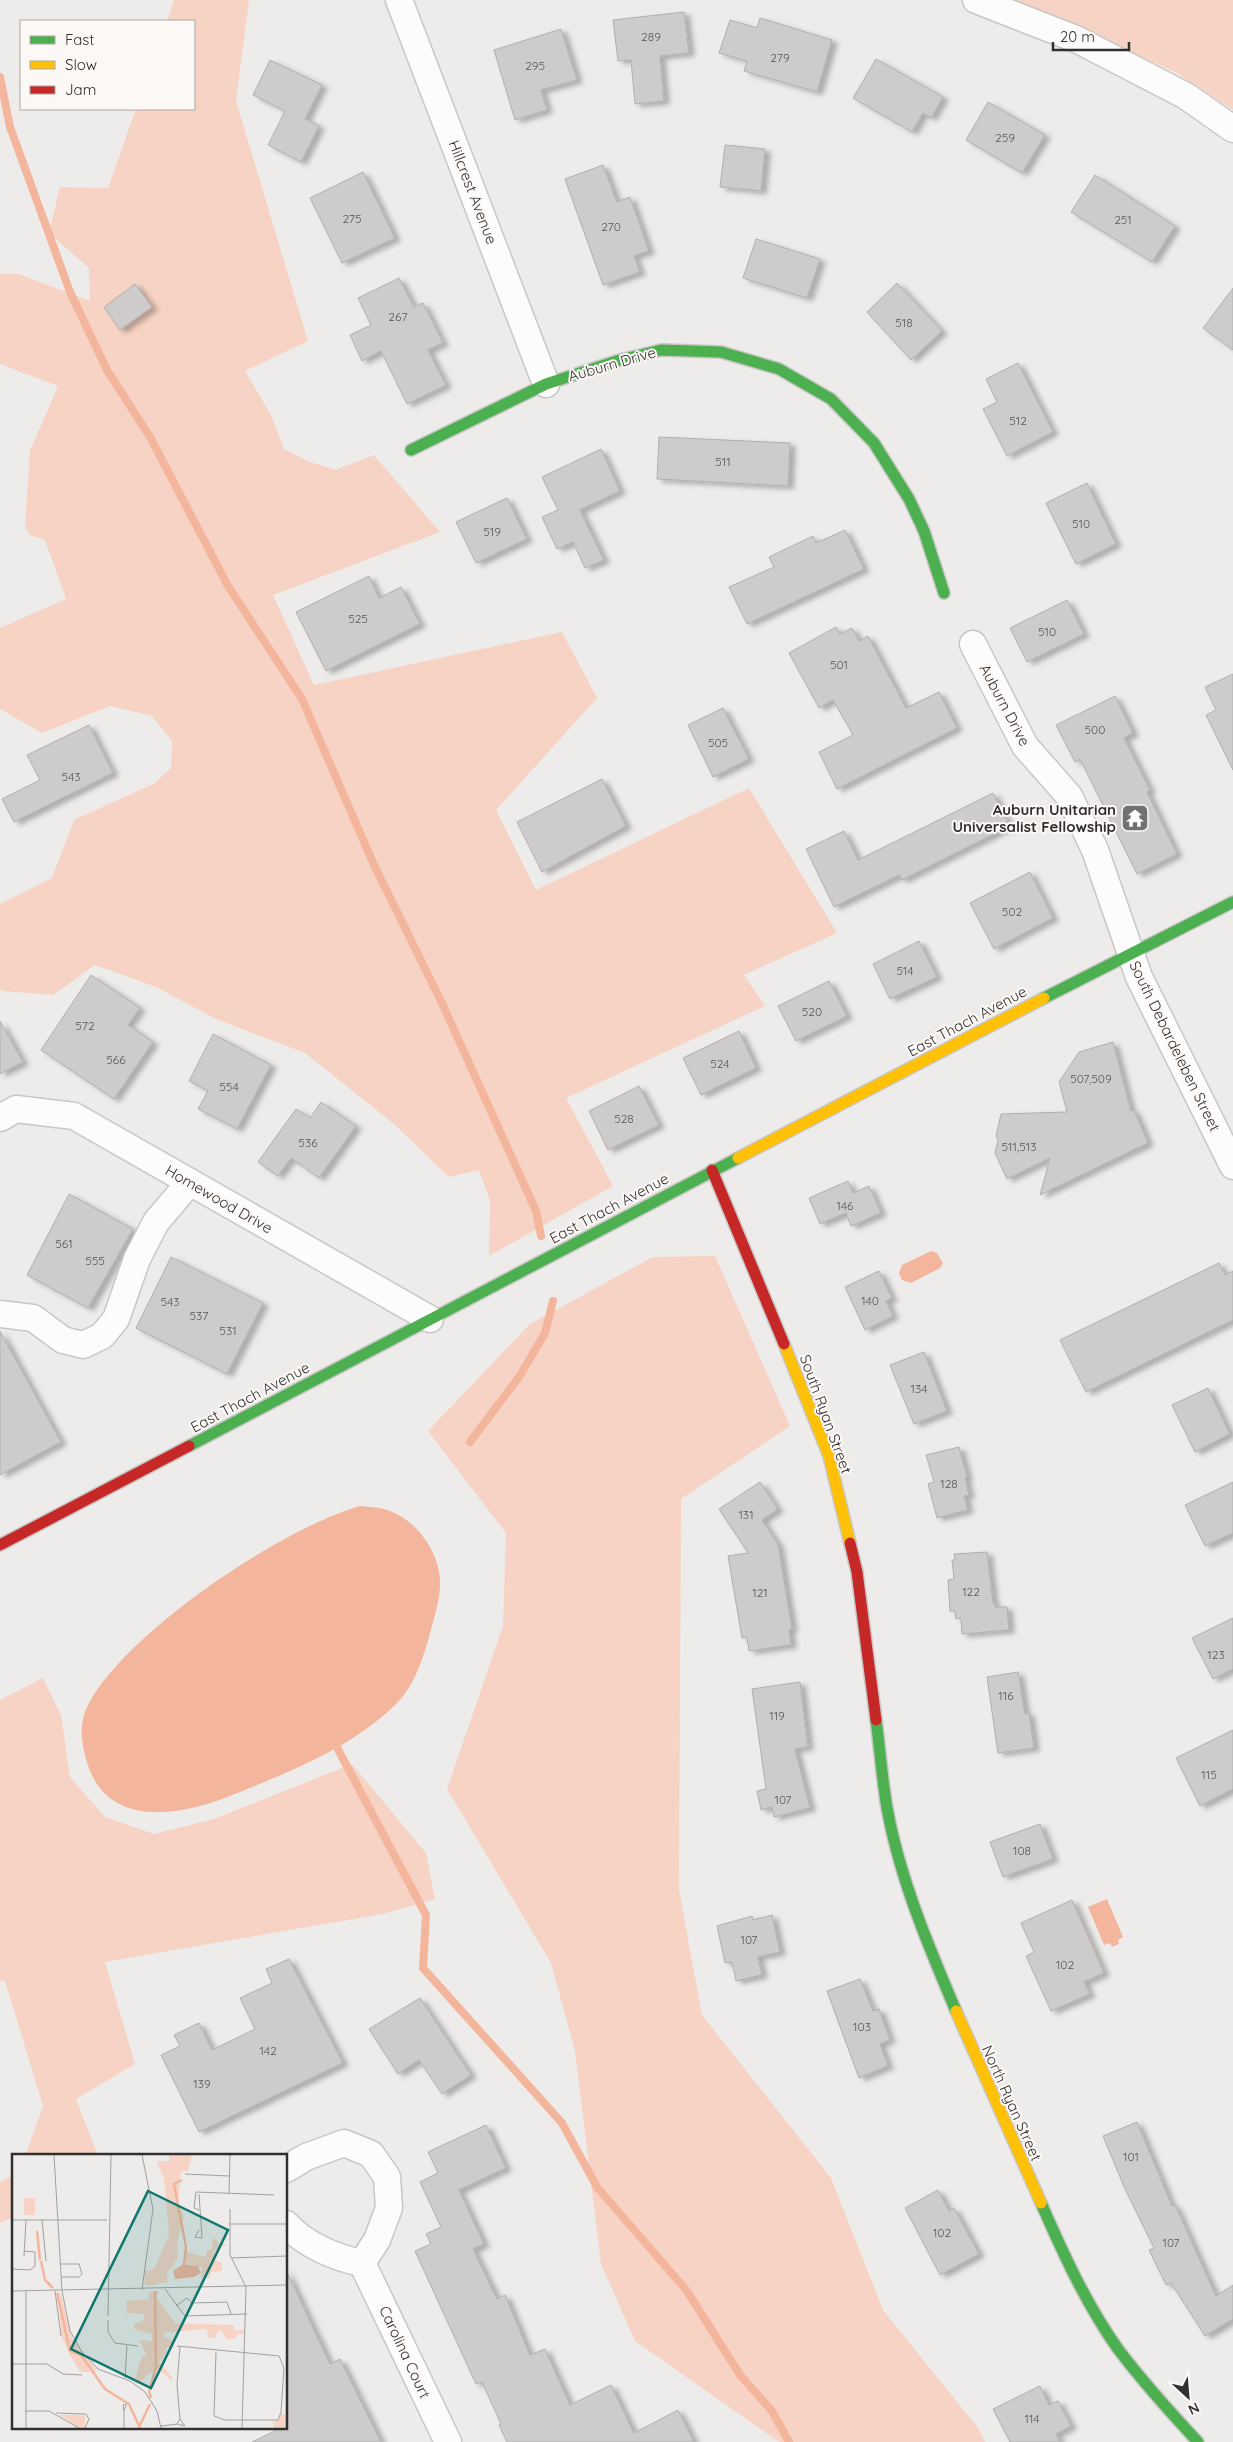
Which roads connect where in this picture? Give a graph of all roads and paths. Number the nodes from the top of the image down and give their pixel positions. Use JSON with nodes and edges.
{"nodes":[{"id":1,"x":400,"y":0,"type":"edge"},
{"id":2,"x":976,"y":0,"type":"edge"},
{"id":3,"x":1233,"y":129,"type":"edge"},
{"id":4,"x":546,"y":384,"type":"junction"},
{"id":5,"x":411,"y":450,"type":"dead end"},
{"id":6,"x":944,"y":594,"type":"dead end"},
{"id":7,"x":973,"y":644,"type":"dead end"},
{"id":8,"x":1233,"y":902,"type":"edge"},
{"id":9,"x":1131,"y":952,"type":"junction"},
{"id":10,"x":0,"y":1118,"type":"edge"},
{"id":11,"x":1233,"y":1166,"type":"edge"},
{"id":12,"x":712,"y":1170,"type":"junction"},
{"id":13,"x":190,"y":1182,"type":"junction"},
{"id":14,"x":0,"y":1314,"type":"edge"},
{"id":15,"x":430,"y":1319,"type":"junction"},
{"id":16,"x":0,"y":1545,"type":"edge"},
{"id":17,"x":878,"y":1738,"type":"joint"},
{"id":18,"x":288,"y":2168,"type":"edge"},
{"id":19,"x":288,"y":2226,"type":"edge"},
{"id":20,"x":362,"y":2263,"type":"junction"},
{"id":21,"x":448,"y":2442,"type":"edge"},
{"id":22,"x":1198,"y":2442,"type":"edge"}],
"edges":[{"from":1,"to":4,"type":"street","name":"Hillcrest Avenue"},
{"from":2,"to":3,"type":"street"},
{"from":4,"to":5,"type":"street","name":"Auburn Drive"},
{"from":4,"to":6,"type":"street","name":"Auburn Drive"},
{"from":7,"to":9,"type":"street","name":"Auburn Drive"},
{"from":8,"to":9,"type":"street","name":"East Thach Avenue"},
{"from":9,"to":11,"type":"street","name":"South Debardeleben Street"},
{"from":9,"to":12,"type":"street","name":"East Thach Avenue"},
{"from":10,"to":13,"type":"street","name":"Homewood Drive"},
{"from":12,"to":15,"type":"street","name":"East Thach Avenue"},
{"from":12,"to":17,"type":"street","name":"South Ryan Street"},
{"from":13,"to":14,"type":"street"},
{"from":13,"to":15,"type":"street","name":"Homewood Drive"},
{"from":15,"to":16,"type":"street","name":"East Thach Avenue"},
{"from":17,"to":22,"type":"street","name":"North Ryan Street"},
{"from":18,"to":20,"type":"street"},
{"from":19,"to":20,"type":"street"},
{"from":20,"to":21,"type":"street","name":"Carolina Court"}]}
